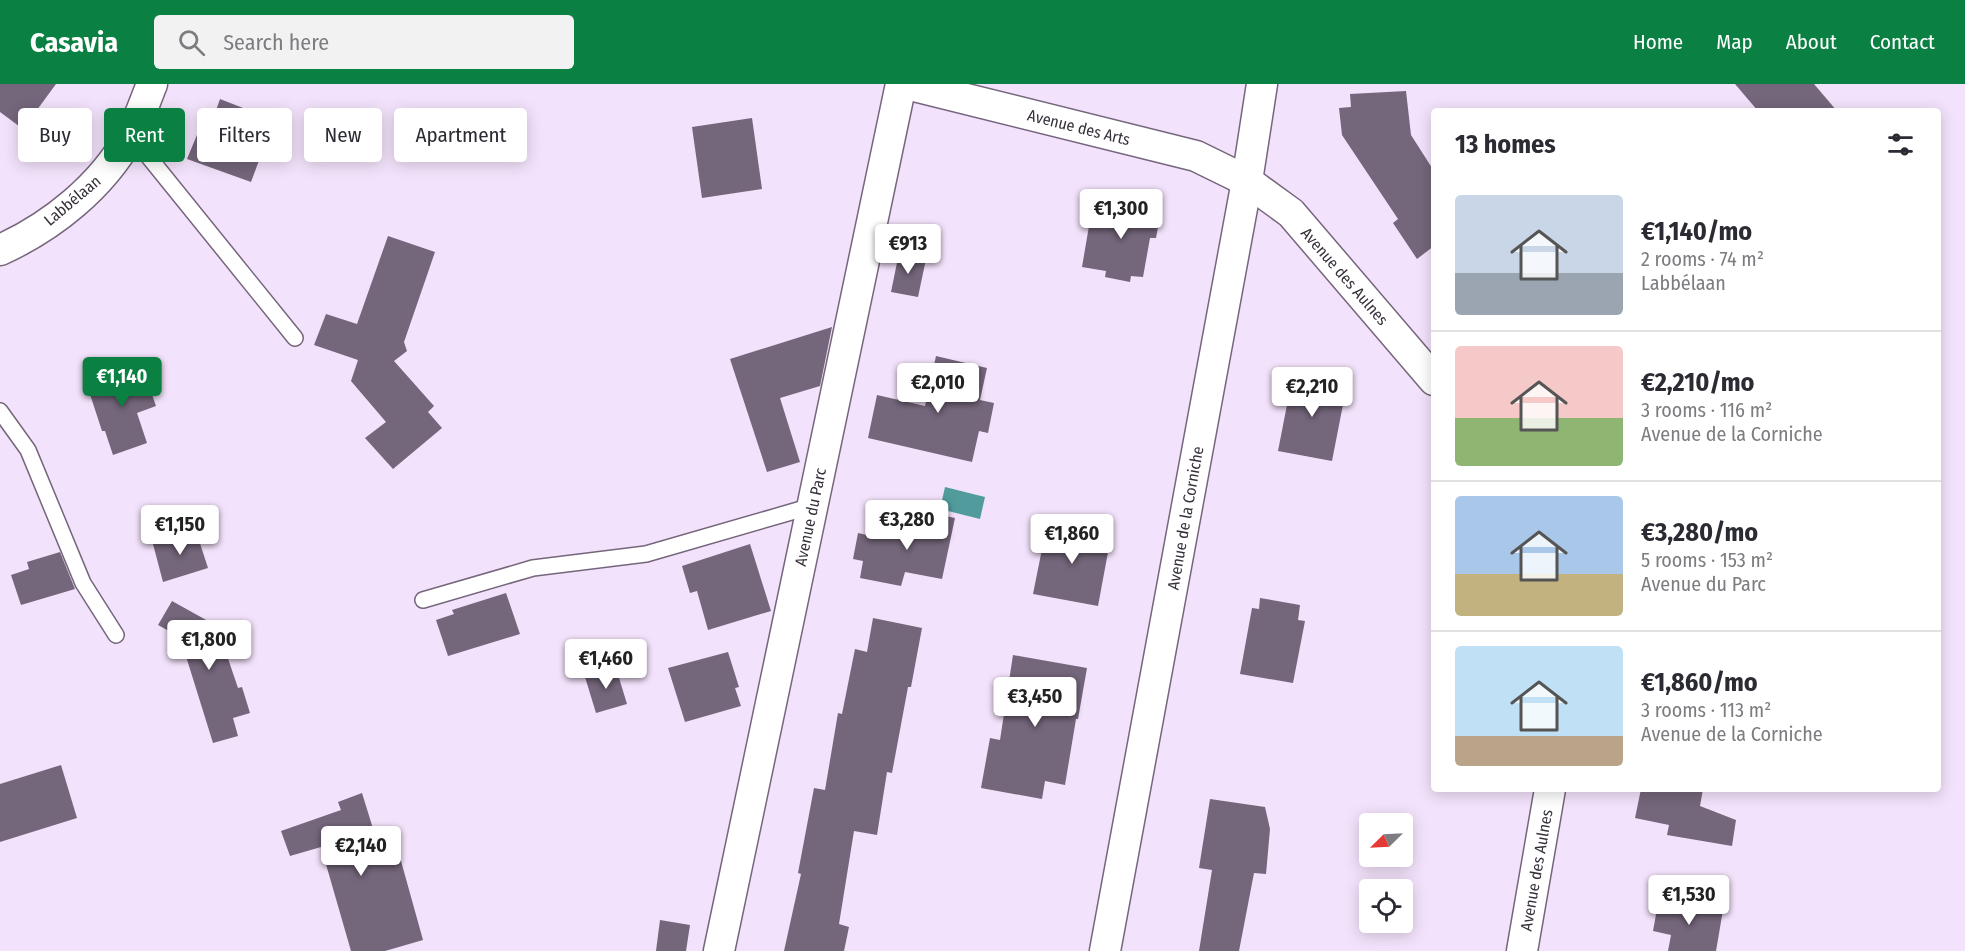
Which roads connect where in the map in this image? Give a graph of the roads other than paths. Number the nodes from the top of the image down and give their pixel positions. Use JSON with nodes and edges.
{"nodes":[{"id":1,"x":152,"y":84,"type":"edge"},
{"id":2,"x":901,"y":84,"type":"edge"},
{"id":3,"x":906,"y":84,"type":"edge"},
{"id":4,"x":1262,"y":84,"type":"edge"},
{"id":5,"x":142,"y":108,"type":"edge"},
{"id":6,"x":112,"y":162,"type":"edge"},
{"id":7,"x":153,"y":162,"type":"edge"},
{"id":8,"x":1247,"y":182,"type":"junction"},
{"id":9,"x":0,"y":250,"type":"edge"},
{"id":10,"x":295,"y":338,"type":"dead end"},
{"id":11,"x":1431,"y":376,"type":"edge"},
{"id":12,"x":0,"y":411,"type":"edge"},
{"id":13,"x":813,"y":506,"type":"junction"},
{"id":14,"x":423,"y":600,"type":"dead end"},
{"id":15,"x":116,"y":635,"type":"dead end"},
{"id":16,"x":1550,"y":792,"type":"edge"},
{"id":17,"x":719,"y":951,"type":"edge"},
{"id":18,"x":1106,"y":951,"type":"edge"},
{"id":19,"x":1522,"y":951,"type":"edge"}],
"edges":[{"from":1,"to":5,"type":"street","name":"Labbélaan"},
{"from":2,"to":13,"type":"street","name":"Avenue du Parc"},
{"from":3,"to":8,"type":"street","name":"Avenue des Arts"},
{"from":4,"to":8,"type":"street","name":"Avenue de la Corniche"},
{"from":6,"to":9,"type":"street","name":"Labbélaan"},
{"from":7,"to":10,"type":"lane"},
{"from":8,"to":11,"type":"street","name":"Avenue des Aulnes"},
{"from":8,"to":18,"type":"street","name":"Avenue de la Corniche"},
{"from":12,"to":15,"type":"lane"},
{"from":13,"to":14,"type":"lane"},
{"from":13,"to":17,"type":"street","name":"Avenue du Parc"},
{"from":16,"to":19,"type":"street","name":"Avenue des Aulnes"}]}
